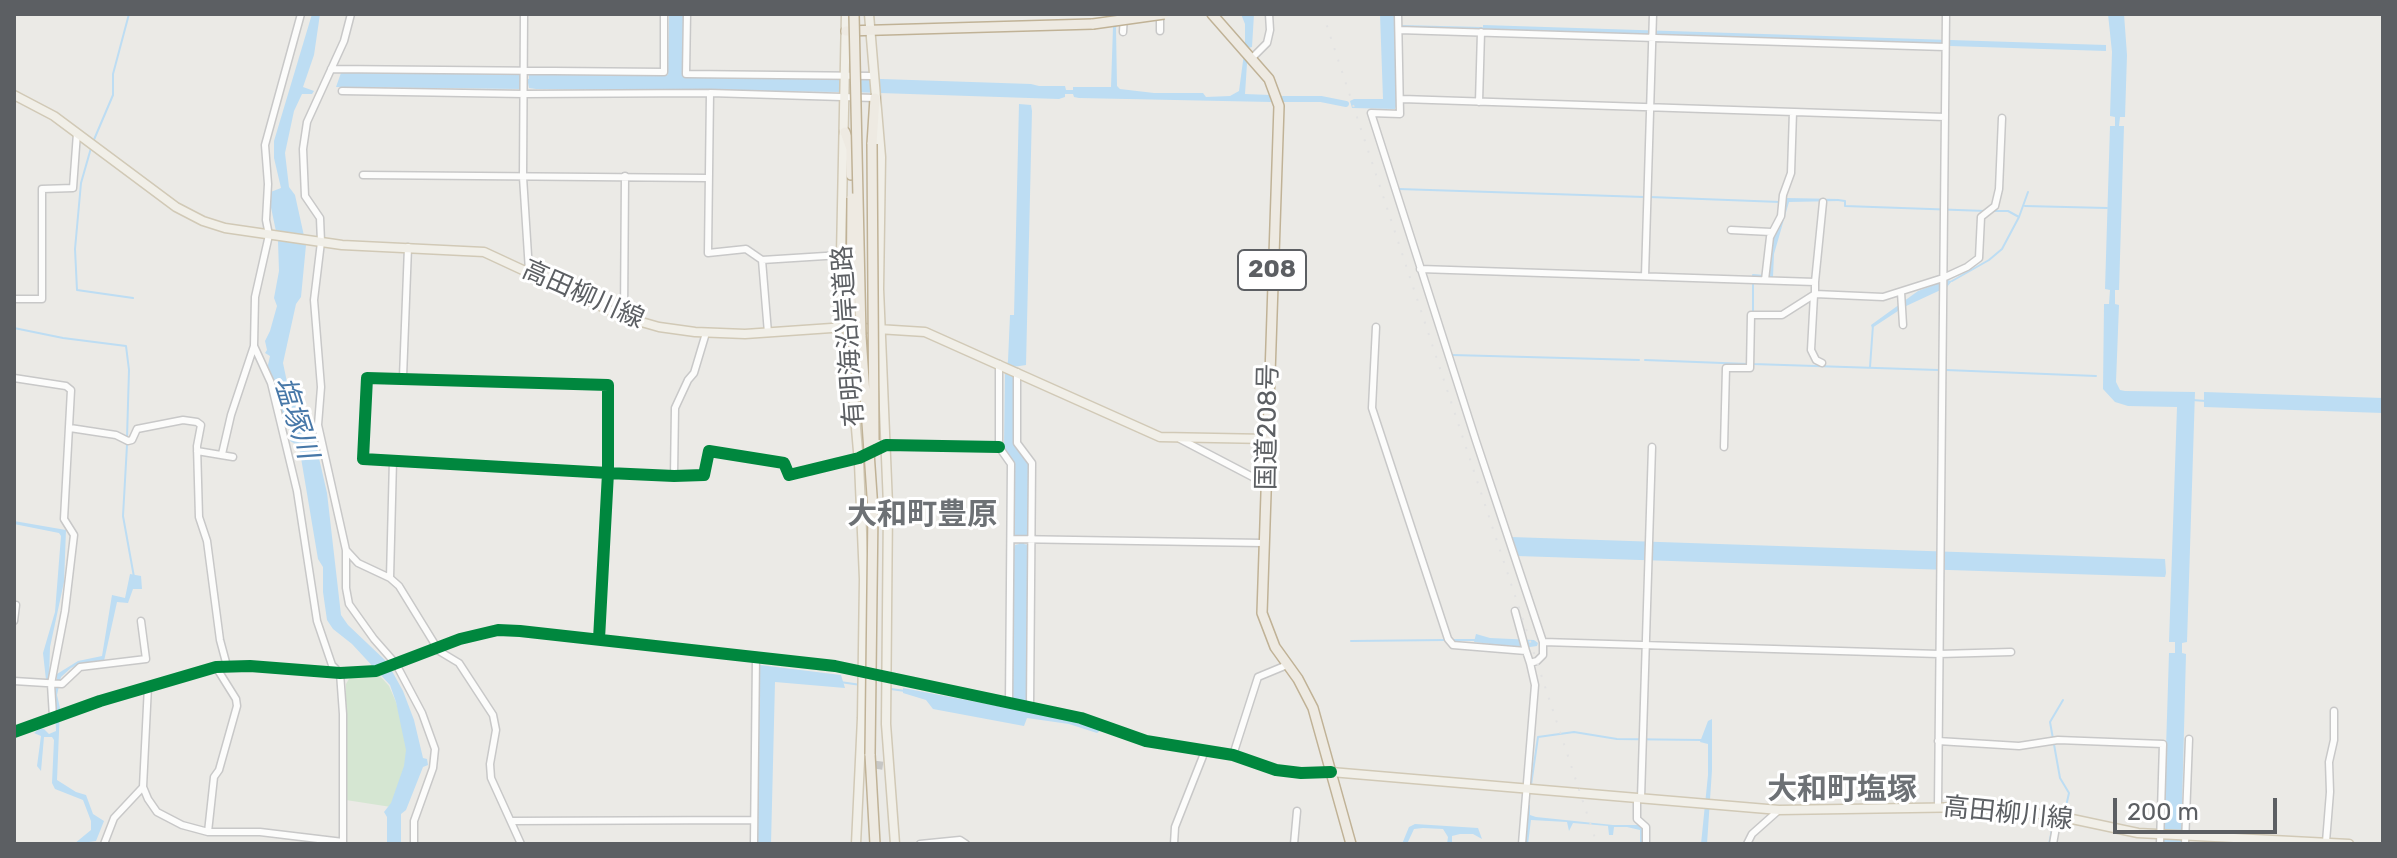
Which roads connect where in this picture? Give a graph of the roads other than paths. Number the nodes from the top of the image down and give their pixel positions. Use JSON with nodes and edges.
{"nodes":[{"id":1,"x":301,"y":14,"type":"edge"},
{"id":2,"x":351,"y":14,"type":"edge"},
{"id":3,"x":524,"y":14,"type":"edge"},
{"id":4,"x":664,"y":14,"type":"edge"},
{"id":5,"x":687,"y":14,"type":"edge"},
{"id":6,"x":846,"y":14,"type":"edge"},
{"id":7,"x":854,"y":14,"type":"edge"},
{"id":8,"x":869,"y":14,"type":"edge"},
{"id":9,"x":1124,"y":14,"type":"edge"},
{"id":10,"x":1162,"y":14,"type":"edge"},
{"id":11,"x":1212,"y":14,"type":"edge"},
{"id":12,"x":1269,"y":14,"type":"edge"},
{"id":13,"x":1398,"y":14,"type":"edge"},
{"id":14,"x":1653,"y":14,"type":"edge"},
{"id":15,"x":1946,"y":14,"type":"edge"},
{"id":16,"x":869,"y":30,"type":"junction"},
{"id":17,"x":1399,"y":30,"type":"junction"},
{"id":18,"x":1160,"y":31,"type":"dead end"},
{"id":19,"x":850,"y":32,"type":"junction"},
{"id":20,"x":1123,"y":32,"type":"dead end"},
{"id":21,"x":1481,"y":32,"type":"junction"},
{"id":22,"x":1653,"y":38,"type":"junction"},
{"id":23,"x":1945,"y":43,"type":"junction"},
{"id":24,"x":1252,"y":58,"type":"junction"},
{"id":25,"x":331,"y":69,"type":"junction"},
{"id":26,"x":524,"y":70,"type":"junction"},
{"id":27,"x":846,"y":76,"type":"junction"},
{"id":28,"x":872,"y":76,"type":"junction"},
{"id":29,"x":342,"y":91,"type":"dead end"},
{"id":30,"x":710,"y":93,"type":"junction"},
{"id":31,"x":524,"y":94,"type":"junction"},
{"id":32,"x":14,"y":95,"type":"edge"},
{"id":33,"x":846,"y":96,"type":"junction"},
{"id":34,"x":875,"y":98,"type":"junction"},
{"id":35,"x":1402,"y":99,"type":"junction"},
{"id":36,"x":1479,"y":102,"type":"junction"},
{"id":37,"x":1650,"y":108,"type":"junction"},
{"id":38,"x":1793,"y":112,"type":"junction"},
{"id":39,"x":1945,"y":117,"type":"junction"},
{"id":40,"x":2002,"y":118,"type":"dead end"},
{"id":41,"x":845,"y":132,"type":"junction"},
{"id":42,"x":77,"y":133,"type":"junction"},
{"id":43,"x":363,"y":175,"type":"dead end"},
{"id":44,"x":625,"y":176,"type":"junction"},
{"id":45,"x":523,"y":177,"type":"junction"},
{"id":46,"x":707,"y":178,"type":"junction"},
{"id":47,"x":1823,"y":202,"type":"dead end"},
{"id":48,"x":1731,"y":230,"type":"dead end"},
{"id":49,"x":1771,"y":232,"type":"junction"},
{"id":50,"x":272,"y":236,"type":"junction"},
{"id":51,"x":319,"y":242,"type":"junction"},
{"id":52,"x":408,"y":247,"type":"junction"},
{"id":53,"x":841,"y":255,"type":"junction"},
{"id":54,"x":762,"y":260,"type":"junction"},
{"id":55,"x":1420,"y":269,"type":"junction"},
{"id":56,"x":529,"y":271,"type":"junction"},
{"id":57,"x":1645,"y":276,"type":"junction"},
{"id":58,"x":1943,"y":278,"type":"junction"},
{"id":59,"x":1765,"y":280,"type":"junction"},
{"id":60,"x":1815,"y":282,"type":"junction"},
{"id":61,"x":1901,"y":292,"type":"junction"},
{"id":62,"x":1815,"y":295,"type":"junction"},
{"id":63,"x":14,"y":299,"type":"edge"},
{"id":64,"x":624,"y":317,"type":"junction"},
{"id":65,"x":1903,"y":325,"type":"dead end"},
{"id":66,"x":846,"y":327,"type":"junction"},
{"id":67,"x":1376,"y":327,"type":"dead end"},
{"id":68,"x":880,"y":328,"type":"junction"},
{"id":69,"x":706,"y":333,"type":"junction"},
{"id":70,"x":768,"y":333,"type":"junction"},
{"id":71,"x":254,"y":346,"type":"junction"},
{"id":72,"x":1822,"y":363,"type":"dead end"},
{"id":73,"x":1008,"y":368,"type":"junction"},
{"id":74,"x":403,"y":377,"type":"junction"},
{"id":75,"x":14,"y":378,"type":"edge"},
{"id":76,"x":70,"y":428,"type":"junction"},
{"id":77,"x":1177,"y":437,"type":"junction"},
{"id":78,"x":1269,"y":439,"type":"junction"},
{"id":79,"x":886,"y":445,"type":"junction"},
{"id":80,"x":999,"y":447,"type":"junction"},
{"id":81,"x":1652,"y":447,"type":"dead end"},
{"id":82,"x":1724,"y":447,"type":"dead end"},
{"id":83,"x":197,"y":451,"type":"junction"},
{"id":84,"x":222,"y":454,"type":"junction"},
{"id":85,"x":233,"y":457,"type":"dead end"},
{"id":86,"x":859,"y":458,"type":"junction"},
{"id":87,"x":393,"y":460,"type":"junction"},
{"id":88,"x":608,"y":473,"type":"junction"},
{"id":89,"x":674,"y":476,"type":"junction"},
{"id":90,"x":1268,"y":485,"type":"junction"},
{"id":91,"x":873,"y":510,"type":"junction"},
{"id":92,"x":1011,"y":539,"type":"junction"},
{"id":93,"x":1031,"y":540,"type":"junction"},
{"id":94,"x":1263,"y":549,"type":"junction"},
{"id":95,"x":346,"y":550,"type":"junction"},
{"id":96,"x":390,"y":578,"type":"junction"},
{"id":97,"x":16,"y":605,"type":"edge"},
{"id":98,"x":1515,"y":611,"type":"dead end"},
{"id":99,"x":14,"y":621,"type":"edge"},
{"id":100,"x":141,"y":621,"type":"dead end"},
{"id":101,"x":599,"y":639,"type":"junction"},
{"id":102,"x":1543,"y":642,"type":"junction"},
{"id":103,"x":1645,"y":645,"type":"junction"},
{"id":104,"x":437,"y":647,"type":"junction"},
{"id":105,"x":1526,"y":651,"type":"junction"},
{"id":106,"x":2011,"y":652,"type":"dead end"},
{"id":107,"x":1939,"y":654,"type":"junction"},
{"id":108,"x":756,"y":656,"type":"junction"},
{"id":109,"x":1530,"y":663,"type":"junction"},
{"id":110,"x":394,"y":665,"type":"junction"},
{"id":111,"x":1287,"y":665,"type":"junction"},
{"id":112,"x":227,"y":666,"type":"junction"},
{"id":113,"x":216,"y":667,"type":"junction"},
{"id":114,"x":863,"y":672,"type":"junction"},
{"id":115,"x":344,"y":673,"type":"junction"},
{"id":116,"x":885,"y":679,"type":"junction"},
{"id":117,"x":14,"y":681,"type":"edge"},
{"id":118,"x":51,"y":684,"type":"junction"},
{"id":119,"x":148,"y":686,"type":"junction"},
{"id":120,"x":1009,"y":702,"type":"junction"},
{"id":121,"x":1030,"y":707,"type":"junction"},
{"id":122,"x":2334,"y":711,"type":"dead end"},
{"id":123,"x":53,"y":717,"type":"junction"},
{"id":124,"x":14,"y":732,"type":"edge"},
{"id":125,"x":2189,"y":739,"type":"dead end"},
{"id":126,"x":1938,"y":741,"type":"junction"},
{"id":127,"x":1205,"y":751,"type":"junction"},
{"id":128,"x":1233,"y":755,"type":"junction"},
{"id":129,"x":864,"y":760,"type":"junction"},
{"id":130,"x":1331,"y":772,"type":"junction"},
{"id":131,"x":143,"y":787,"type":"junction"},
{"id":132,"x":1527,"y":789,"type":"junction"},
{"id":133,"x":1639,"y":798,"type":"junction"},
{"id":134,"x":1938,"y":806,"type":"junction"},
{"id":135,"x":1779,"y":810,"type":"junction"},
{"id":136,"x":1297,"y":811,"type":"dead end"},
{"id":137,"x":2058,"y":816,"type":"junction"},
{"id":138,"x":752,"y":820,"type":"junction"},
{"id":139,"x":511,"y":821,"type":"junction"},
{"id":140,"x":208,"y":832,"type":"junction"},
{"id":141,"x":2161,"y":838,"type":"edge"},
{"id":142,"x":2184,"y":838,"type":"edge"},
{"id":143,"x":2326,"y":842,"type":"edge"},
{"id":144,"x":343,"y":843,"type":"edge"},
{"id":145,"x":104,"y":844,"type":"edge"},
{"id":146,"x":414,"y":844,"type":"edge"},
{"id":147,"x":521,"y":844,"type":"edge"},
{"id":148,"x":754,"y":844,"type":"edge"},
{"id":149,"x":856,"y":844,"type":"edge"},
{"id":150,"x":875,"y":844,"type":"edge"},
{"id":151,"x":895,"y":844,"type":"edge"},
{"id":152,"x":920,"y":844,"type":"edge"},
{"id":153,"x":966,"y":844,"type":"edge"},
{"id":154,"x":1174,"y":844,"type":"edge"},
{"id":155,"x":1294,"y":844,"type":"edge"},
{"id":156,"x":1351,"y":844,"type":"edge"},
{"id":157,"x":1522,"y":844,"type":"edge"},
{"id":158,"x":1646,"y":844,"type":"edge"},
{"id":159,"x":1747,"y":844,"type":"edge"},
{"id":160,"x":2053,"y":844,"type":"edge"},
{"id":161,"x":2349,"y":844,"type":"edge"}],
"edges":[{"from":1,"to":50,"type":"street"},
{"from":2,"to":25,"type":"street"},
{"from":3,"to":26,"type":"street"},
{"from":4,"to":26,"type":"street"},
{"from":5,"to":27,"type":"street"},
{"from":6,"to":19,"type":"main road","name":"有明海沿岸道路"},
{"from":7,"to":19,"type":"highway","bridge":true},
{"from":8,"to":16,"type":"main road","name":"有明海沿岸道路"},
{"from":9,"to":20,"type":"street"},
{"from":10,"to":16,"type":"highway","bridge":true},
{"from":10,"to":18,"type":"street"},
{"from":11,"to":24,"type":"highway","name":"国道208号","number":"208"},
{"from":12,"to":24,"type":"street"},
{"from":13,"to":17,"type":"street"},
{"from":14,"to":22,"type":"street"},
{"from":15,"to":23,"type":"street"},
{"from":16,"to":19,"type":"highway"},
{"from":16,"to":28,"type":"main road","name":"有明海沿岸道路"},
{"from":17,"to":21,"type":"street"},
{"from":17,"to":35,"type":"street"},
{"from":19,"to":27,"type":"main road","name":"有明海沿岸道路"},
{"from":19,"to":91,"type":"highway","bridge":true},
{"from":21,"to":22,"type":"street"},
{"from":21,"to":36,"type":"street"},
{"from":22,"to":23,"type":"street"},
{"from":22,"to":37,"type":"street"},
{"from":23,"to":39,"type":"street"},
{"from":24,"to":78,"type":"highway","name":"国道208号","number":"208"},
{"from":25,"to":26,"type":"street"},
{"from":25,"to":51,"type":"street"},
{"from":26,"to":31,"type":"street"},
{"from":27,"to":28,"type":"street"},
{"from":27,"to":33,"type":"main road","name":"有明海沿岸道路"},
{"from":28,"to":34,"type":"main road","name":"有明海沿岸道路"},
{"from":29,"to":31,"type":"street"},
{"from":30,"to":31,"type":"street"},
{"from":30,"to":33,"type":"street"},
{"from":30,"to":46,"type":"street"},
{"from":31,"to":45,"type":"street"},
{"from":32,"to":42,"type":"main road","name":"高田柳川線"},
{"from":33,"to":34,"type":"street"},
{"from":33,"to":41,"type":"main road","name":"有明海沿岸道路"},
{"from":34,"to":68,"type":"main road","name":"有明海沿岸道路"},
{"from":34,"to":91,"type":"highway","bridge":true},
{"from":35,"to":36,"type":"street"},
{"from":35,"to":55,"type":"street"},
{"from":36,"to":37,"type":"street"},
{"from":37,"to":38,"type":"street"},
{"from":37,"to":57,"type":"street"},
{"from":38,"to":39,"type":"street"},
{"from":38,"to":49,"type":"street"},
{"from":39,"to":58,"type":"street"},
{"from":40,"to":58,"type":"street"},
{"from":41,"to":53,"type":"main road","name":"有明海沿岸道路"},
{"from":41,"to":91,"type":"highway","bridge":true},
{"from":42,"to":50,"type":"main road","name":"高田柳川線"},
{"from":42,"to":63,"type":"street"},
{"from":43,"to":45,"type":"street"},
{"from":44,"to":45,"type":"street"},
{"from":44,"to":46,"type":"street"},
{"from":44,"to":64,"type":"street"},
{"from":45,"to":56,"type":"street"},
{"from":46,"to":54,"type":"street"},
{"from":47,"to":60,"type":"street"},
{"from":48,"to":49,"type":"street"},
{"from":49,"to":59,"type":"street"},
{"from":50,"to":51,"type":"main road","name":"高田柳川線"},
{"from":50,"to":71,"type":"street"},
{"from":51,"to":52,"type":"main road","name":"高田柳川線"},
{"from":51,"to":95,"type":"street"},
{"from":52,"to":56,"type":"main road","name":"高田柳川線"},
{"from":52,"to":74,"type":"street"},
{"from":53,"to":54,"type":"street"},
{"from":53,"to":66,"type":"main road","name":"有明海沿岸道路"},
{"from":54,"to":70,"type":"street"},
{"from":55,"to":57,"type":"street"},
{"from":55,"to":102,"type":"street"},
{"from":56,"to":64,"type":"main road","name":"高田柳川線"},
{"from":57,"to":59,"type":"street"},
{"from":58,"to":61,"type":"street"},
{"from":58,"to":107,"type":"street"},
{"from":59,"to":60,"type":"street"},
{"from":60,"to":62,"type":"street"},
{"from":61,"to":62,"type":"street"},
{"from":61,"to":65,"type":"street"},
{"from":62,"to":72,"type":"street"},
{"from":62,"to":82,"type":"street"},
{"from":64,"to":69,"type":"main road","name":"高田柳川線"},
{"from":66,"to":68,"type":"main road","name":"高田柳川線"},
{"from":66,"to":70,"type":"main road","name":"高田柳川線"},
{"from":66,"to":86,"type":"main road","name":"有明海沿岸道路"},
{"from":67,"to":105,"type":"street"},
{"from":68,"to":73,"type":"main road","name":"高田柳川線"},
{"from":68,"to":79,"type":"main road","name":"有明海沿岸道路"},
{"from":69,"to":70,"type":"main road","name":"高田柳川線"},
{"from":69,"to":89,"type":"street"},
{"from":71,"to":84,"type":"street"},
{"from":71,"to":115,"type":"street"},
{"from":73,"to":77,"type":"main road","name":"高田柳川線"},
{"from":73,"to":80,"type":"street"},
{"from":73,"to":93,"type":"street"},
{"from":74,"to":87,"type":"street"},
{"from":74,"to":88,"type":"street"},
{"from":75,"to":76,"type":"street"},
{"from":76,"to":83,"type":"street"},
{"from":76,"to":118,"type":"street"},
{"from":77,"to":78,"type":"main road","name":"高田柳川線"},
{"from":77,"to":90,"type":"street"},
{"from":78,"to":90,"type":"highway","name":"国道208号","number":"208"},
{"from":79,"to":80,"type":"street"},
{"from":79,"to":116,"type":"main road","name":"有明海沿岸道路"},
{"from":80,"to":92,"type":"street"},
{"from":81,"to":103,"type":"street"},
{"from":83,"to":84,"type":"street"},
{"from":83,"to":112,"type":"street"},
{"from":84,"to":85,"type":"street"},
{"from":86,"to":89,"type":"street"},
{"from":86,"to":114,"type":"main road","name":"有明海沿岸道路"},
{"from":87,"to":88,"type":"street"},
{"from":87,"to":96,"type":"street"},
{"from":88,"to":89,"type":"street"},
{"from":88,"to":101,"type":"street"},
{"from":90,"to":94,"type":"highway","name":"国道208号","number":"208"},
{"from":91,"to":129,"type":"highway","bridge":true},
{"from":92,"to":93,"type":"street"},
{"from":92,"to":120,"type":"street"},
{"from":93,"to":94,"type":"street"},
{"from":93,"to":121,"type":"street"},
{"from":94,"to":111,"type":"highway","name":"国道208号","number":"208"},
{"from":95,"to":96,"type":"street"},
{"from":95,"to":110,"type":"street"},
{"from":96,"to":104,"type":"street"},
{"from":97,"to":99,"type":"street"},
{"from":98,"to":105,"type":"street"},
{"from":100,"to":118,"type":"street"},
{"from":101,"to":104,"type":"street"},
{"from":101,"to":108,"type":"street"},
{"from":102,"to":103,"type":"street"},
{"from":102,"to":109,"type":"street"},
{"from":103,"to":107,"type":"street"},
{"from":103,"to":133,"type":"street"},
{"from":104,"to":110,"type":"street"},
{"from":104,"to":139,"type":"street"},
{"from":105,"to":109,"type":"street"},
{"from":106,"to":107,"type":"street"},
{"from":107,"to":126,"type":"street"},
{"from":108,"to":114,"type":"street"},
{"from":108,"to":138,"type":"street"},
{"from":109,"to":132,"type":"street"},
{"from":110,"to":115,"type":"street"},
{"from":110,"to":146,"type":"street"},
{"from":111,"to":128,"type":"street"},
{"from":111,"to":130,"type":"highway","name":"国道208号","number":"208"},
{"from":112,"to":113,"type":"street"},
{"from":112,"to":115,"type":"street"},
{"from":113,"to":119,"type":"street"},
{"from":113,"to":140,"type":"street"},
{"from":114,"to":116,"type":"street"},
{"from":114,"to":129,"type":"main road"},
{"from":115,"to":144,"type":"street"},
{"from":116,"to":120,"type":"street"},
{"from":116,"to":151,"type":"main road"},
{"from":117,"to":118,"type":"street"},
{"from":118,"to":123,"type":"street"},
{"from":119,"to":123,"type":"street"},
{"from":119,"to":131,"type":"street"},
{"from":120,"to":121,"type":"street"},
{"from":121,"to":127,"type":"street"},
{"from":122,"to":143,"type":"street"},
{"from":123,"to":124,"type":"street"},
{"from":125,"to":142,"type":"street"},
{"from":126,"to":134,"type":"street"},
{"from":126,"to":141,"type":"street"},
{"from":127,"to":128,"type":"street"},
{"from":127,"to":154,"type":"street"},
{"from":128,"to":130,"type":"street"},
{"from":129,"to":149,"type":"main road"},
{"from":129,"to":150,"type":"highway"},
{"from":130,"to":132,"type":"main road","name":"高田柳川線"},
{"from":130,"to":156,"type":"highway","name":"国道208号","number":"208"},
{"from":131,"to":140,"type":"street"},
{"from":131,"to":145,"type":"street"},
{"from":132,"to":133,"type":"main road","name":"高田柳川線"},
{"from":132,"to":157,"type":"street"},
{"from":133,"to":135,"type":"main road","name":"高田柳川線"},
{"from":133,"to":158,"type":"street"},
{"from":134,"to":135,"type":"main road","name":"高田柳川線"},
{"from":134,"to":137,"type":"main road","name":"高田柳川線"},
{"from":135,"to":159,"type":"street"},
{"from":136,"to":155,"type":"street"},
{"from":137,"to":141,"type":"main road","name":"高田柳川線"},
{"from":137,"to":160,"type":"street"},
{"from":138,"to":139,"type":"street"},
{"from":138,"to":148,"type":"street"},
{"from":139,"to":147,"type":"street"},
{"from":140,"to":144,"type":"street"},
{"from":141,"to":142,"type":"main road","name":"高田柳川線"},
{"from":142,"to":143,"type":"main road","name":"高田柳川線"},
{"from":143,"to":161,"type":"main road","name":"高田柳川線"},
{"from":152,"to":153,"type":"street"}]}
